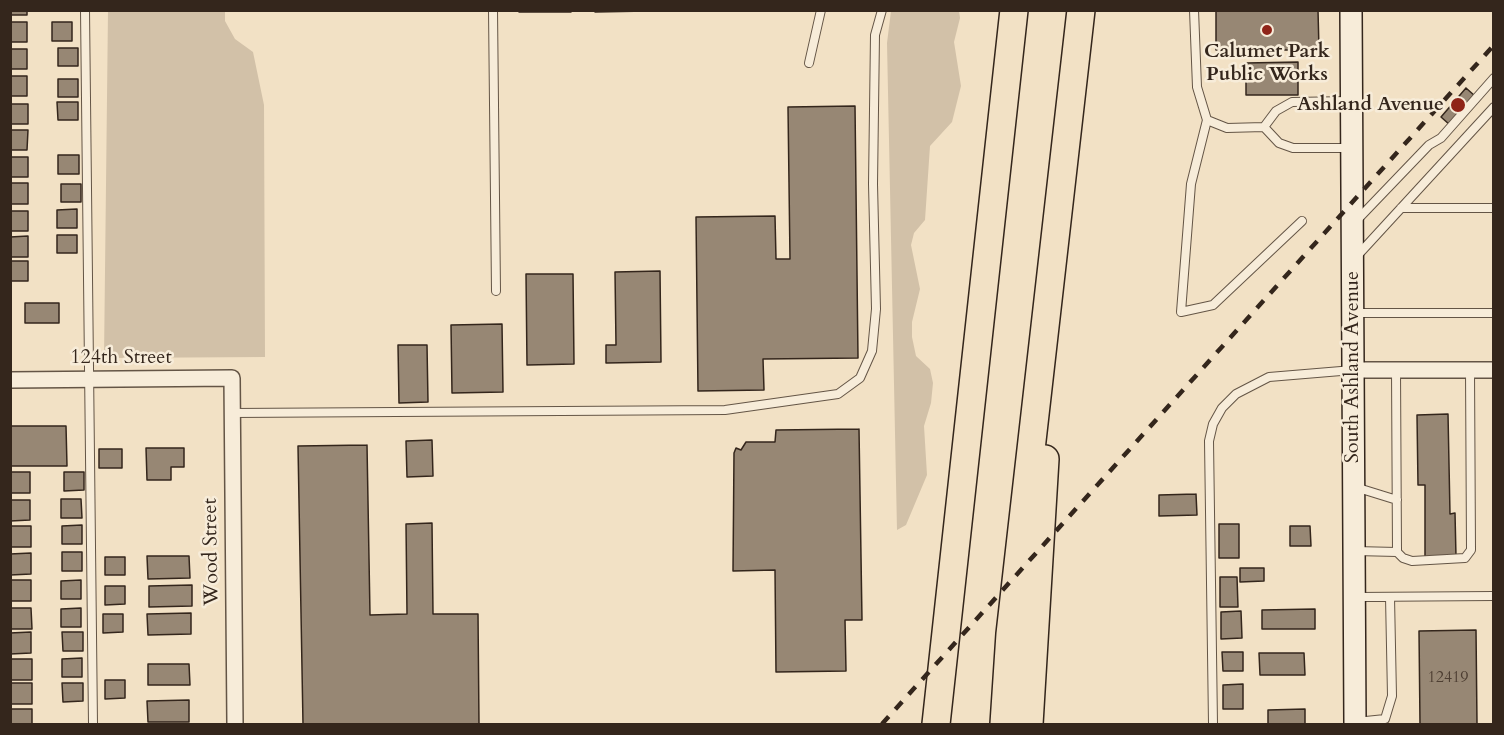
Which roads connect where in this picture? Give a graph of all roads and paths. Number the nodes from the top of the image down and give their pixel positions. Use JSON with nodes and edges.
{"nodes":[{"id":1,"x":85,"y":10,"type":"edge"},
{"id":2,"x":493,"y":10,"type":"edge"},
{"id":3,"x":821,"y":10,"type":"edge"},
{"id":4,"x":882,"y":10,"type":"edge"},
{"id":5,"x":1014,"y":10,"type":"edge"},
{"id":6,"x":1081,"y":10,"type":"edge"},
{"id":7,"x":1194,"y":10,"type":"edge"},
{"id":8,"x":1351,"y":10,"type":"edge"},
{"id":9,"x":809,"y":63,"type":"dead end"},
{"id":10,"x":1494,"y":78,"type":"edge"},
{"id":11,"x":1352,"y":101,"type":"junction"},
{"id":12,"x":1494,"y":107,"type":"edge"},
{"id":13,"x":1207,"y":120,"type":"junction"},
{"id":14,"x":1264,"y":127,"type":"junction"},
{"id":15,"x":1352,"y":148,"type":"junction"},
{"id":16,"x":1401,"y":208,"type":"junction"},
{"id":17,"x":1494,"y":208,"type":"edge"},
{"id":18,"x":1302,"y":221,"type":"dead end"},
{"id":19,"x":1353,"y":225,"type":"junction"},
{"id":20,"x":1353,"y":262,"type":"junction"},
{"id":21,"x":1048,"y":289,"type":"junction"},
{"id":22,"x":496,"y":291,"type":"dead end"},
{"id":23,"x":1494,"y":313,"type":"edge"},
{"id":24,"x":1353,"y":314,"type":"junction"},
{"id":25,"x":1353,"y":370,"type":"junction"},
{"id":26,"x":1395,"y":370,"type":"junction"},
{"id":27,"x":1470,"y":370,"type":"junction"},
{"id":28,"x":1494,"y":370,"type":"edge"},
{"id":29,"x":232,"y":378,"type":"joint"},
{"id":30,"x":10,"y":380,"type":"edge"},
{"id":31,"x":89,"y":380,"type":"junction"},
{"id":32,"x":232,"y":413,"type":"junction"},
{"id":33,"x":1353,"y":486,"type":"junction"},
{"id":34,"x":1397,"y":500,"type":"junction"},
{"id":35,"x":1354,"y":551,"type":"junction"},
{"id":36,"x":1397,"y":552,"type":"junction"},
{"id":37,"x":1494,"y":596,"type":"edge"},
{"id":38,"x":1354,"y":597,"type":"junction"},
{"id":39,"x":1390,"y":597,"type":"junction"},
{"id":40,"x":935,"y":719,"type":"edge"},
{"id":41,"x":1355,"y":723,"type":"edge"},
{"id":42,"x":93,"y":724,"type":"edge"},
{"id":43,"x":235,"y":724,"type":"edge"},
{"id":44,"x":1004,"y":724,"type":"edge"},
{"id":45,"x":1029,"y":724,"type":"edge"},
{"id":46,"x":1213,"y":724,"type":"edge"}],
"edges":[{"from":1,"to":31,"type":"lane"},
{"from":2,"to":22,"type":"lane"},
{"from":3,"to":9,"type":"lane"},
{"from":4,"to":32,"type":"lane"},
{"from":5,"to":40,"type":"highway"},
{"from":6,"to":21,"type":"highway"},
{"from":7,"to":13,"type":"lane"},
{"from":8,"to":11,"type":"main road","name":"South Ashland Avenue"},
{"from":10,"to":19,"type":"lane"},
{"from":11,"to":14,"type":"lane"},
{"from":11,"to":15,"type":"main road","name":"South Ashland Avenue"},
{"from":12,"to":16,"type":"lane"},
{"from":13,"to":14,"type":"lane"},
{"from":13,"to":18,"type":"lane"},
{"from":14,"to":15,"type":"lane"},
{"from":15,"to":19,"type":"main road","name":"South Ashland Avenue"},
{"from":16,"to":17,"type":"lane"},
{"from":16,"to":20,"type":"lane"},
{"from":19,"to":20,"type":"main road","name":"South Ashland Avenue"},
{"from":20,"to":24,"type":"main road","name":"South Ashland Avenue"},
{"from":21,"to":44,"type":"highway"},
{"from":21,"to":45,"type":"highway"},
{"from":23,"to":24,"type":"lane"},
{"from":24,"to":25,"type":"main road","name":"South Ashland Avenue"},
{"from":25,"to":26,"type":"street"},
{"from":25,"to":33,"type":"main road","name":"South Ashland Avenue"},
{"from":25,"to":46,"type":"lane"},
{"from":26,"to":27,"type":"street"},
{"from":26,"to":34,"type":"lane"},
{"from":27,"to":28,"type":"street"},
{"from":27,"to":36,"type":"lane"},
{"from":29,"to":31,"type":"street","name":"124th Street"},
{"from":29,"to":32,"type":"street","name":"Wood Street"},
{"from":30,"to":31,"type":"street","name":"124th Street"},
{"from":31,"to":42,"type":"lane"},
{"from":32,"to":43,"type":"street","name":"Wood Street"},
{"from":33,"to":34,"type":"lane"},
{"from":33,"to":35,"type":"main road","name":"South Ashland Avenue"},
{"from":34,"to":36,"type":"lane"},
{"from":35,"to":36,"type":"lane"},
{"from":35,"to":38,"type":"main road","name":"South Ashland Avenue"},
{"from":37,"to":39,"type":"lane"},
{"from":38,"to":39,"type":"lane"},
{"from":38,"to":41,"type":"main road","name":"South Ashland Avenue"},
{"from":39,"to":41,"type":"lane"}]}
